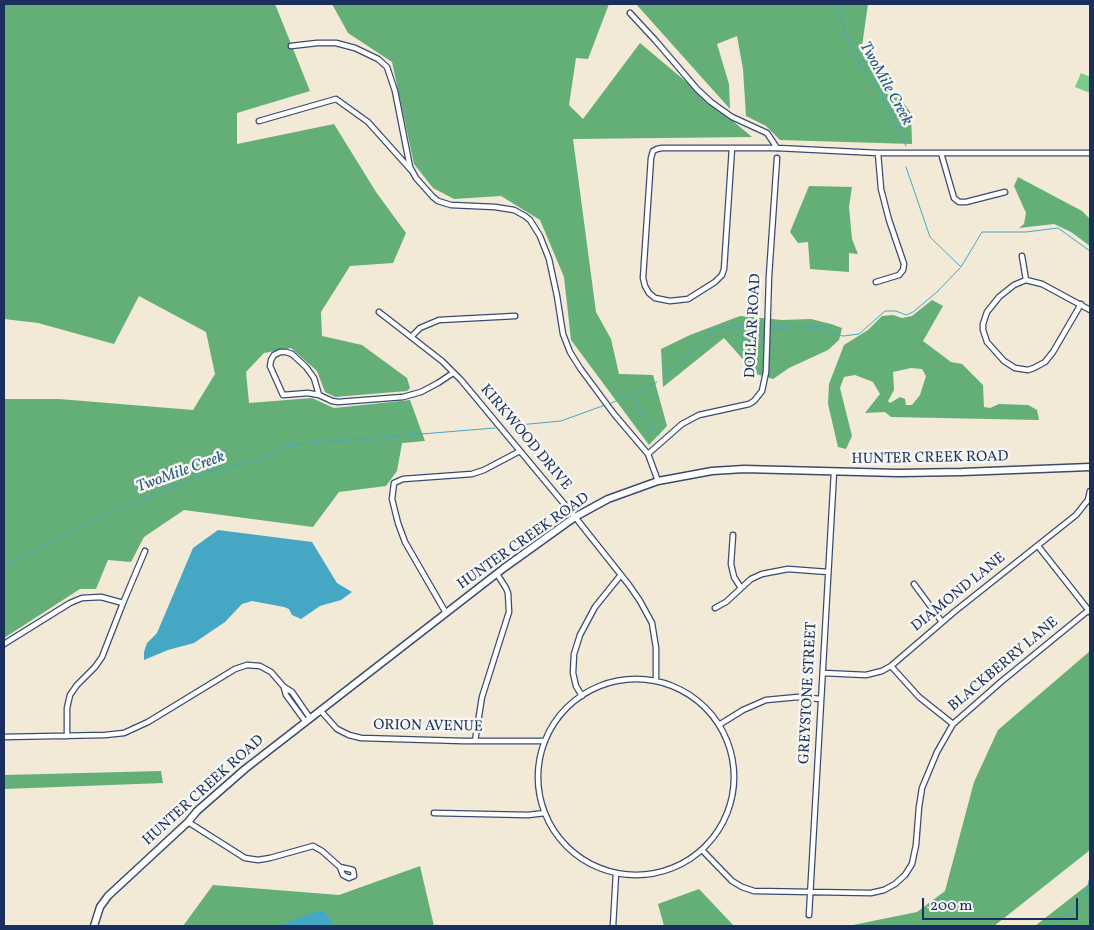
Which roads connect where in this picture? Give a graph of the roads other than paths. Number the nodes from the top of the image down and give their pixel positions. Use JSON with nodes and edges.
{"nodes":[{"id":1,"x":630,"y":13,"type":"dead end"},
{"id":2,"x":292,"y":46,"type":"dead end"},
{"id":3,"x":259,"y":121,"type":"dead end"},
{"id":4,"x":732,"y":148,"type":"junction"},
{"id":5,"x":777,"y":148,"type":"junction"},
{"id":6,"x":1090,"y":152,"type":"edge"},
{"id":7,"x":878,"y":153,"type":"junction"},
{"id":8,"x":941,"y":153,"type":"junction"},
{"id":9,"x":777,"y":158,"type":"dead end"},
{"id":10,"x":413,"y":172,"type":"junction"},
{"id":11,"x":1004,"y":192,"type":"dead end"},
{"id":12,"x":1022,"y":256,"type":"dead end"},
{"id":13,"x":1026,"y":280,"type":"junction"},
{"id":14,"x":876,"y":282,"type":"dead end"},
{"id":15,"x":1081,"y":304,"type":"junction"},
{"id":16,"x":1090,"y":310,"type":"edge"},
{"id":17,"x":379,"y":312,"type":"dead end"},
{"id":18,"x":515,"y":316,"type":"dead end"},
{"id":19,"x":411,"y":337,"type":"junction"},
{"id":20,"x":454,"y":372,"type":"junction"},
{"id":21,"x":319,"y":395,"type":"junction"},
{"id":22,"x":520,"y":451,"type":"junction"},
{"id":23,"x":648,"y":454,"type":"junction"},
{"id":24,"x":1090,"y":467,"type":"edge"},
{"id":25,"x":834,"y":472,"type":"junction"},
{"id":26,"x":658,"y":481,"type":"junction"},
{"id":27,"x":1090,"y":491,"type":"edge"},
{"id":28,"x":575,"y":517,"type":"junction"},
{"id":29,"x":733,"y":535,"type":"dead end"},
{"id":30,"x":1038,"y":546,"type":"junction"},
{"id":31,"x":145,"y":551,"type":"dead end"},
{"id":32,"x":828,"y":572,"type":"junction"},
{"id":33,"x":497,"y":574,"type":"junction"},
{"id":34,"x":620,"y":576,"type":"junction"},
{"id":35,"x":914,"y":584,"type":"dead end"},
{"id":36,"x":741,"y":588,"type":"junction"},
{"id":37,"x":123,"y":603,"type":"junction"},
{"id":38,"x":715,"y":608,"type":"dead end"},
{"id":39,"x":1090,"y":610,"type":"edge"},
{"id":40,"x":446,"y":612,"type":"junction"},
{"id":41,"x":942,"y":622,"type":"junction"},
{"id":42,"x":4,"y":644,"type":"edge"},
{"id":43,"x":891,"y":666,"type":"junction"},
{"id":44,"x":823,"y":674,"type":"junction"},
{"id":45,"x":656,"y":681,"type":"junction"},
{"id":46,"x":582,"y":696,"type":"junction"},
{"id":47,"x":821,"y":699,"type":"junction"},
{"id":48,"x":320,"y":710,"type":"junction"},
{"id":49,"x":308,"y":719,"type":"junction"},
{"id":50,"x":953,"y":724,"type":"junction"},
{"id":51,"x":719,"y":725,"type":"junction"},
{"id":52,"x":67,"y":736,"type":"junction"},
{"id":53,"x":4,"y":737,"type":"edge"},
{"id":54,"x":475,"y":741,"type":"junction"},
{"id":55,"x":545,"y":741,"type":"junction"},
{"id":56,"x":545,"y":813,"type":"junction"},
{"id":57,"x":434,"y":814,"type":"dead end"},
{"id":58,"x":188,"y":822,"type":"junction"},
{"id":59,"x":702,"y":850,"type":"junction"},
{"id":60,"x":340,"y":867,"type":"dead end"},
{"id":61,"x":616,"y":873,"type":"junction"},
{"id":62,"x":810,"y":893,"type":"junction"},
{"id":63,"x":809,"y":915,"type":"dead end"},
{"id":64,"x":94,"y":926,"type":"edge"},
{"id":65,"x":613,"y":926,"type":"edge"}],
"edges":[{"from":1,"to":5,"type":"street"},
{"from":2,"to":10,"type":"street"},
{"from":3,"to":10,"type":"street"},
{"from":4,"to":4,"type":"street"},
{"from":4,"to":5,"type":"street"},
{"from":5,"to":7,"type":"street"},
{"from":6,"to":8,"type":"street"},
{"from":7,"to":8,"type":"street"},
{"from":7,"to":14,"type":"street"},
{"from":8,"to":11,"type":"street"},
{"from":9,"to":23,"type":"street","name":"DOLLAR ROAD"},
{"from":10,"to":23,"type":"street"},
{"from":12,"to":13,"type":"street"},
{"from":13,"to":15,"type":"street"},
{"from":13,"to":15,"type":"street"},
{"from":15,"to":16,"type":"street"},
{"from":17,"to":19,"type":"street","name":"KIRKWOOD DRIVE"},
{"from":18,"to":19,"type":"street"},
{"from":19,"to":20,"type":"street","name":"KIRKWOOD DRIVE"},
{"from":20,"to":21,"type":"street"},
{"from":20,"to":22,"type":"street","name":"KIRKWOOD DRIVE"},
{"from":21,"to":21,"type":"street"},
{"from":22,"to":28,"type":"street","name":"KIRKWOOD DRIVE"},
{"from":22,"to":40,"type":"street"},
{"from":23,"to":26,"type":"street"},
{"from":24,"to":25,"type":"main road","name":"HUNTER CREEK ROAD"},
{"from":25,"to":26,"type":"main road","name":"HUNTER CREEK ROAD"},
{"from":25,"to":32,"type":"street","name":"GREYSTONE STREET"},
{"from":26,"to":28,"type":"main road","name":"HUNTER CREEK ROAD"},
{"from":27,"to":30,"type":"street","name":"DIAMOND LANE"},
{"from":28,"to":33,"type":"main road","name":"HUNTER CREEK ROAD"},
{"from":28,"to":34,"type":"street","name":"KIRKWOOD DRIVE"},
{"from":29,"to":36,"type":"street"},
{"from":30,"to":39,"type":"street"},
{"from":30,"to":41,"type":"street","name":"DIAMOND LANE"},
{"from":31,"to":37,"type":"street"},
{"from":32,"to":36,"type":"street"},
{"from":32,"to":44,"type":"street","name":"GREYSTONE STREET"},
{"from":33,"to":40,"type":"main road","name":"HUNTER CREEK ROAD"},
{"from":33,"to":54,"type":"street"},
{"from":34,"to":45,"type":"street","name":"KIRKWOOD DRIVE"},
{"from":34,"to":46,"type":"street"},
{"from":35,"to":41,"type":"street"},
{"from":36,"to":38,"type":"street"},
{"from":37,"to":42,"type":"street"},
{"from":37,"to":52,"type":"street"},
{"from":39,"to":50,"type":"street","name":"BLACKBERRY LANE"},
{"from":40,"to":48,"type":"main road","name":"HUNTER CREEK ROAD"},
{"from":41,"to":43,"type":"street","name":"DIAMOND LANE"},
{"from":43,"to":44,"type":"street","name":"DIAMOND LANE"},
{"from":43,"to":50,"type":"street"},
{"from":44,"to":47,"type":"street","name":"GREYSTONE STREET"},
{"from":45,"to":46,"type":"street"},
{"from":45,"to":51,"type":"street"},
{"from":46,"to":55,"type":"street"},
{"from":47,"to":51,"type":"street"},
{"from":47,"to":62,"type":"street","name":"GREYSTONE STREET"},
{"from":48,"to":49,"type":"main road","name":"HUNTER CREEK ROAD"},
{"from":48,"to":54,"type":"street","name":"ORION AVENUE"},
{"from":49,"to":52,"type":"street"},
{"from":49,"to":58,"type":"main road","name":"HUNTER CREEK ROAD"},
{"from":50,"to":62,"type":"street","name":"BLACKBERRY LANE"},
{"from":51,"to":59,"type":"street"},
{"from":52,"to":53,"type":"street"},
{"from":54,"to":55,"type":"street","name":"ORION AVENUE"},
{"from":55,"to":56,"type":"street"},
{"from":56,"to":57,"type":"street"},
{"from":56,"to":61,"type":"street"},
{"from":58,"to":60,"type":"street"},
{"from":58,"to":64,"type":"main road","name":"HUNTER CREEK ROAD"},
{"from":59,"to":61,"type":"street"},
{"from":59,"to":62,"type":"street","name":"BLACKBERRY LANE"},
{"from":61,"to":65,"type":"street"},
{"from":62,"to":63,"type":"street","name":"GREYSTONE STREET"}]}
